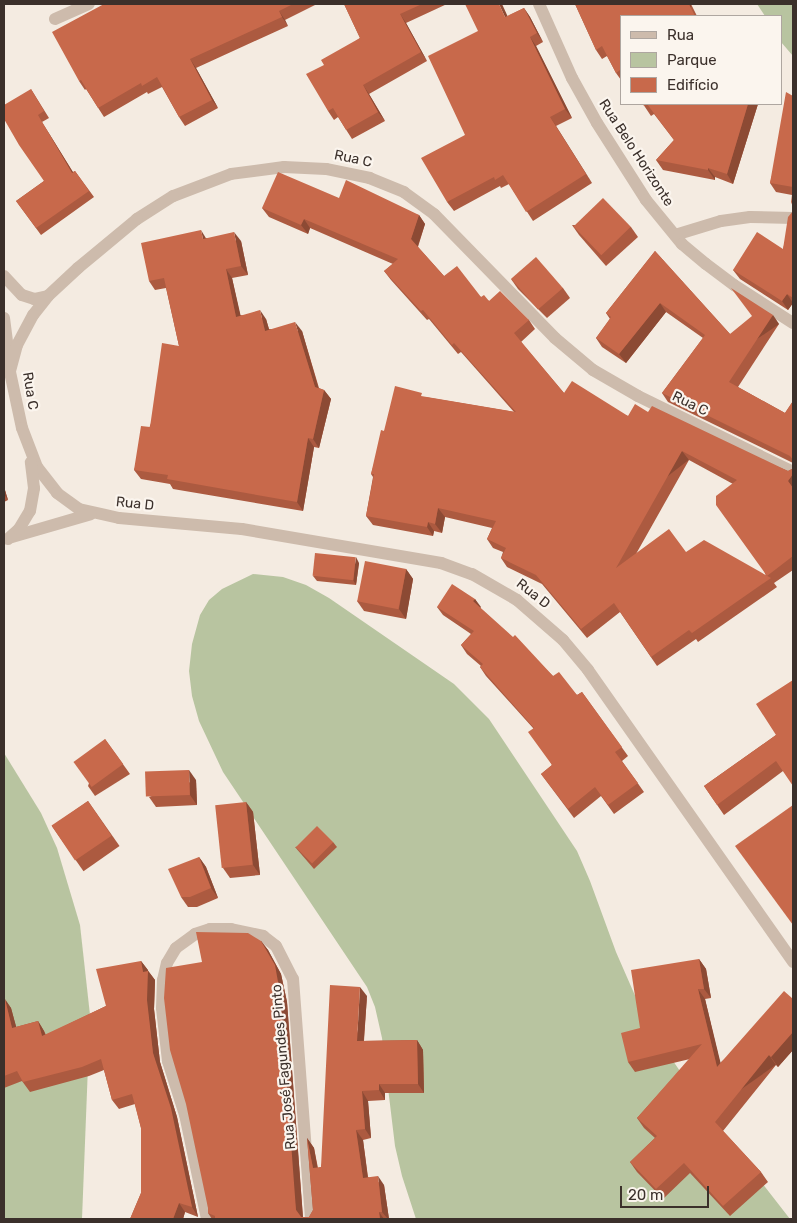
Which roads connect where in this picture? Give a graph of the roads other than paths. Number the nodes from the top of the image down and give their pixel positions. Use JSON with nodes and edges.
{"nodes":[{"id":1,"x":89,"y":4,"type":"edge"},
{"id":2,"x":539,"y":4,"type":"edge"},
{"id":3,"x":55,"y":19,"type":"dead end"},
{"id":4,"x":793,"y":218,"type":"edge"},
{"id":5,"x":675,"y":235,"type":"junction"},
{"id":6,"x":4,"y":276,"type":"edge"},
{"id":7,"x":48,"y":296,"type":"junction"},
{"id":8,"x":4,"y":318,"type":"edge"},
{"id":9,"x":793,"y":323,"type":"edge"},
{"id":10,"x":10,"y":372,"type":"junction"},
{"id":11,"x":22,"y":428,"type":"junction"},
{"id":12,"x":793,"y":472,"type":"edge"},
{"id":13,"x":46,"y":480,"type":"joint"},
{"id":14,"x":91,"y":514,"type":"junction"},
{"id":15,"x":6,"y":539,"type":"edge"},
{"id":16,"x":793,"y":962,"type":"edge"},
{"id":17,"x":207,"y":1219,"type":"edge"},
{"id":18,"x":311,"y":1219,"type":"edge"}],
"edges":[{"from":1,"to":3,"type":"street"},
{"from":2,"to":5,"type":"street","name":"Rua Belo Horizonte"},
{"from":4,"to":5,"type":"street"},
{"from":5,"to":9,"type":"street","name":"Rua Belo Horizonte"},
{"from":6,"to":7,"type":"street"},
{"from":7,"to":10,"type":"street","name":"Rua C"},
{"from":7,"to":12,"type":"street","name":"Rua C"},
{"from":8,"to":10,"type":"street"},
{"from":10,"to":11,"type":"street","name":"Rua C"},
{"from":11,"to":13,"type":"street","name":"Rua C"},
{"from":11,"to":15,"type":"street"},
{"from":13,"to":14,"type":"street","name":"Rua D"},
{"from":14,"to":15,"type":"street","name":"Rua D"},
{"from":14,"to":16,"type":"street","name":"Rua D"},
{"from":17,"to":18,"type":"street","name":"Rua José Fagundes Pinto"}]}
